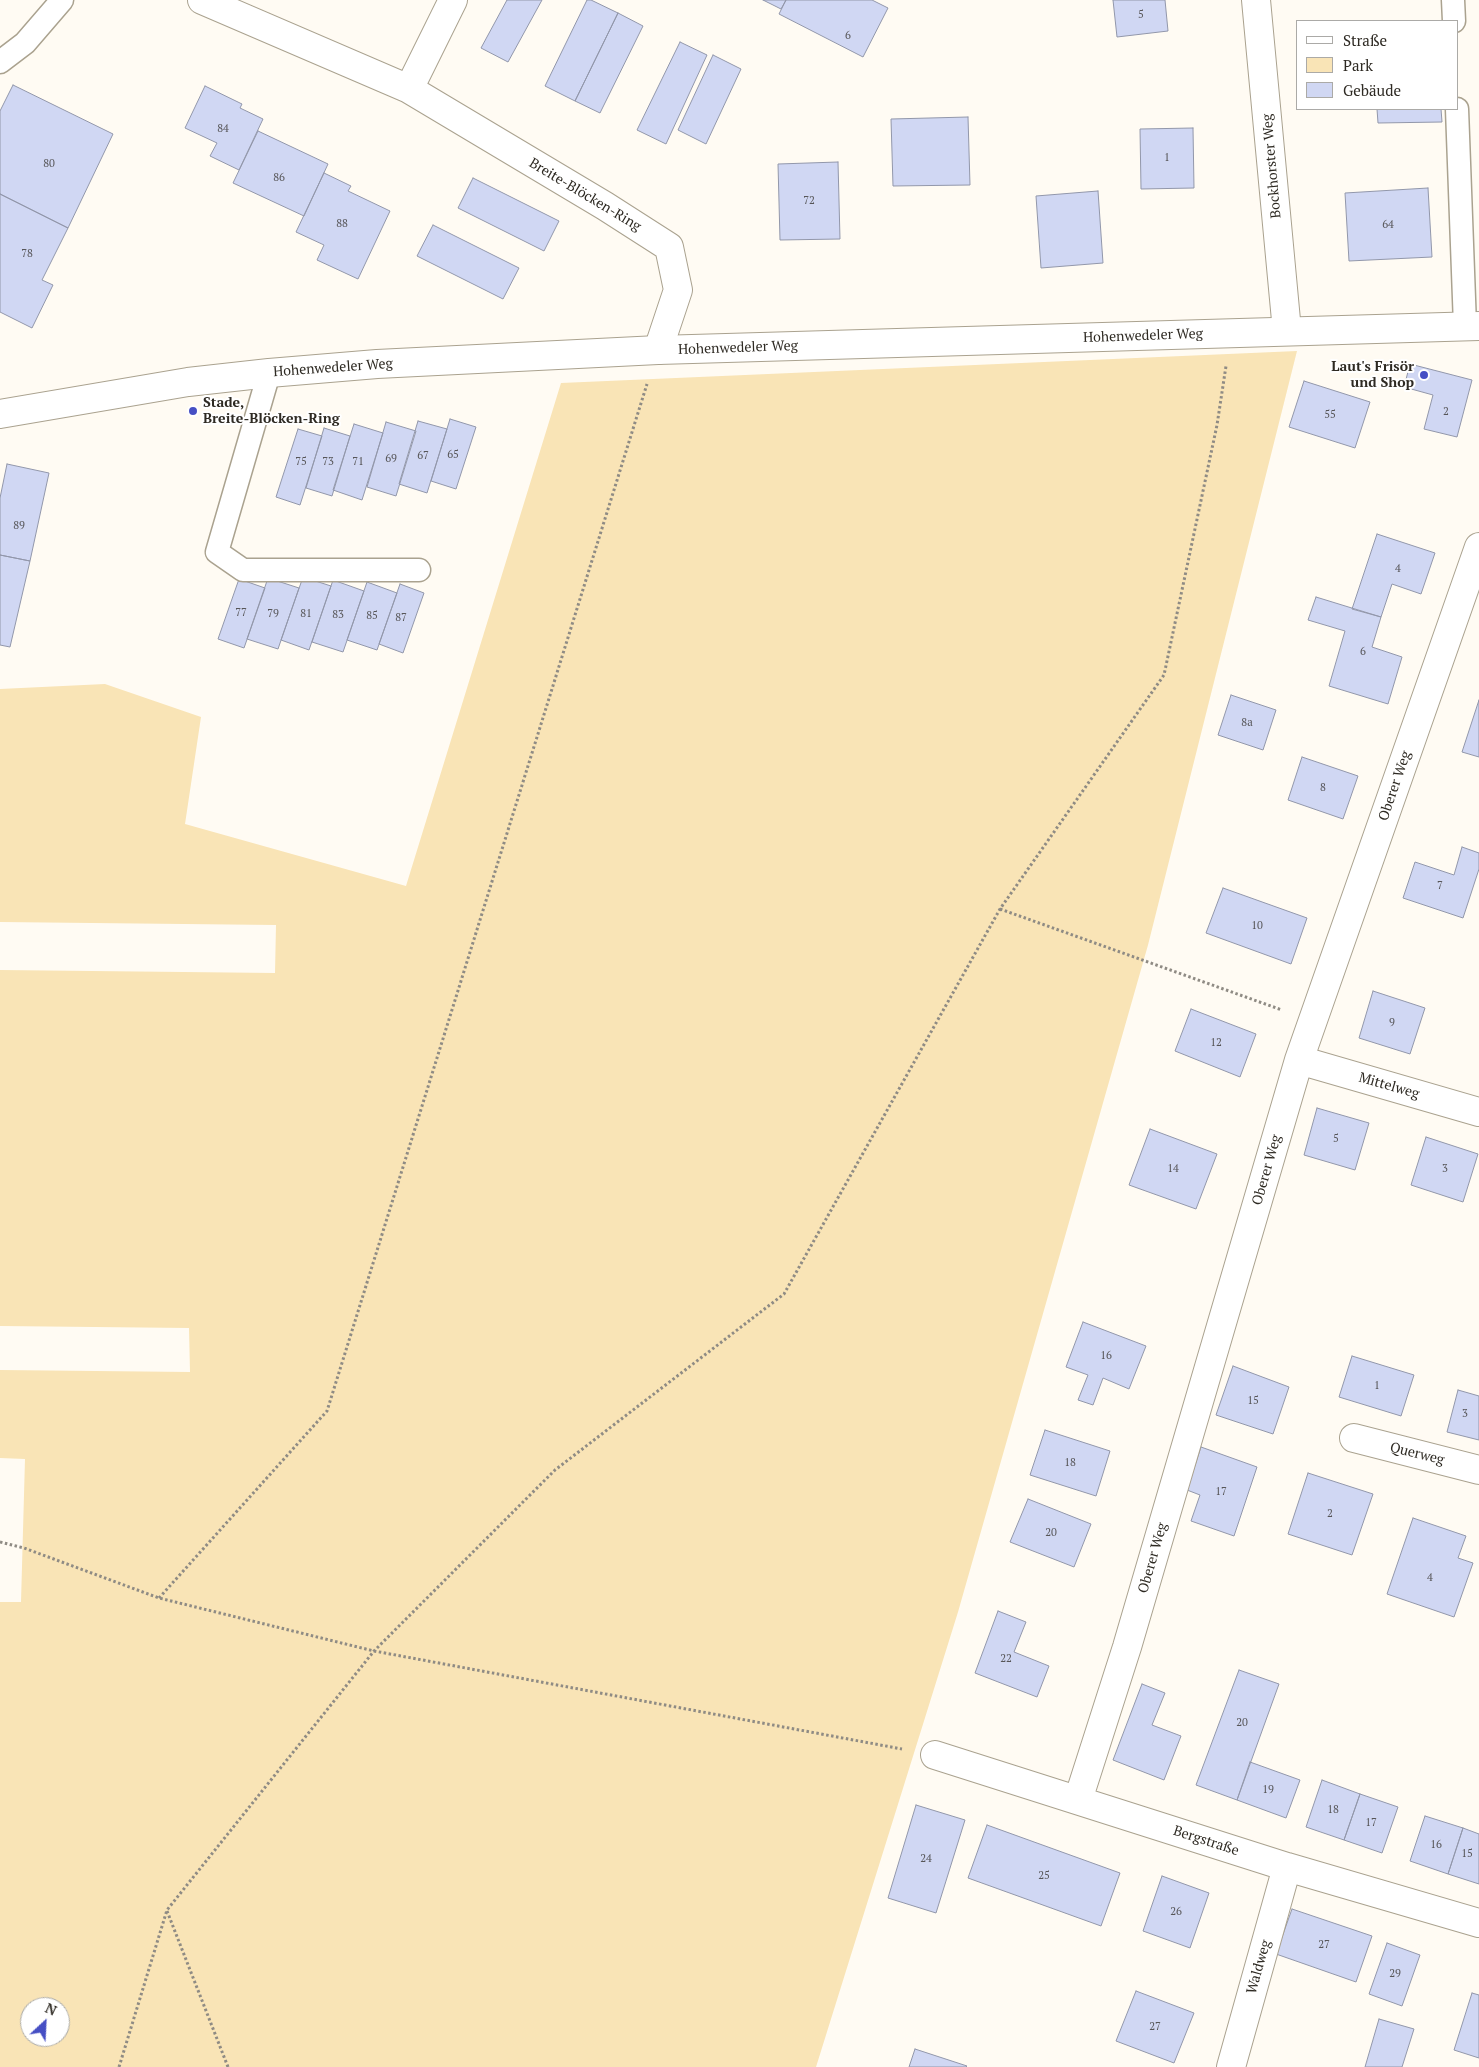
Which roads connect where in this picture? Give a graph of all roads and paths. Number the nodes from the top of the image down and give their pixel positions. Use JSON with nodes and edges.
{"nodes":[{"id":1,"x":62,"y":0,"type":"edge"},
{"id":2,"x":202,"y":0,"type":"edge"},
{"id":3,"x":453,"y":0,"type":"edge"},
{"id":4,"x":1256,"y":0,"type":"edge"},
{"id":5,"x":1453,"y":0,"type":"edge"},
{"id":6,"x":1454,"y":20,"type":"edge"},
{"id":7,"x":0,"y":62,"type":"edge"},
{"id":8,"x":408,"y":89,"type":"junction"},
{"id":9,"x":1457,"y":110,"type":"edge"},
{"id":10,"x":1472,"y":326,"type":"edge"},
{"id":11,"x":1287,"y":331,"type":"junction"},
{"id":12,"x":1231,"y":333,"type":"junction"},
{"id":13,"x":658,"y":350,"type":"junction"},
{"id":14,"x":269,"y":372,"type":"junction"},
{"id":15,"x":0,"y":414,"type":"edge"},
{"id":16,"x":1479,"y":547,"type":"edge"},
{"id":17,"x":419,"y":570,"type":"dead end"},
{"id":18,"x":1000,"y":909,"type":"junction"},
{"id":19,"x":1312,"y":1021,"type":"junction"},
{"id":20,"x":1299,"y":1060,"type":"junction"},
{"id":21,"x":1479,"y":1112,"type":"edge"},
{"id":22,"x":1354,"y":1438,"type":"dead end"},
{"id":23,"x":1479,"y":1470,"type":"edge"},
{"id":24,"x":0,"y":1542,"type":"edge"},
{"id":25,"x":159,"y":1598,"type":"junction"},
{"id":26,"x":374,"y":1651,"type":"junction"},
{"id":27,"x":935,"y":1755,"type":"joint"},
{"id":28,"x":1078,"y":1800,"type":"junction"},
{"id":29,"x":1287,"y":1867,"type":"junction"},
{"id":30,"x":167,"y":1910,"type":"junction"},
{"id":31,"x":1479,"y":1923,"type":"edge"},
{"id":32,"x":119,"y":2067,"type":"edge"},
{"id":33,"x":228,"y":2067,"type":"edge"},
{"id":34,"x":1231,"y":2067,"type":"edge"}],
"edges":[{"from":1,"to":7,"type":"lane"},
{"from":2,"to":8,"type":"street","name":"Breite-Blöcken-Ring"},
{"from":3,"to":8,"type":"street"},
{"from":4,"to":11,"type":"street","name":"Bockhorster Weg"},
{"from":5,"to":6,"type":"lane"},
{"from":8,"to":13,"type":"street","name":"Breite-Blöcken-Ring"},
{"from":9,"to":10,"type":"lane"},
{"from":10,"to":11,"type":"street","name":"Hohenwedeler Weg"},
{"from":11,"to":12,"type":"street","name":"Hohenwedeler Weg"},
{"from":12,"to":13,"type":"street","name":"Hohenwedeler Weg"},
{"from":12,"to":18,"type":"path"},
{"from":13,"to":14,"type":"street","name":"Hohenwedeler Weg"},
{"from":13,"to":25,"type":"path"},
{"from":14,"to":15,"type":"street","name":"Hohenwedeler Weg"},
{"from":14,"to":17,"type":"lane"},
{"from":16,"to":19,"type":"street","name":"Oberer Weg"},
{"from":18,"to":19,"type":"path"},
{"from":18,"to":26,"type":"path"},
{"from":19,"to":20,"type":"street","name":"Oberer Weg"},
{"from":20,"to":21,"type":"street","name":"Mittelweg"},
{"from":20,"to":28,"type":"street","name":"Oberer Weg"},
{"from":22,"to":23,"type":"street","name":"Querweg"},
{"from":24,"to":25,"type":"path"},
{"from":25,"to":26,"type":"path"},
{"from":26,"to":27,"type":"path"},
{"from":26,"to":30,"type":"path"},
{"from":27,"to":28,"type":"street","name":"Bergstraße"},
{"from":28,"to":29,"type":"street","name":"Bergstraße"},
{"from":29,"to":31,"type":"street","name":"Bergstraße"},
{"from":29,"to":34,"type":"street","name":"Waldweg"},
{"from":30,"to":32,"type":"path"},
{"from":30,"to":33,"type":"path"}]}
